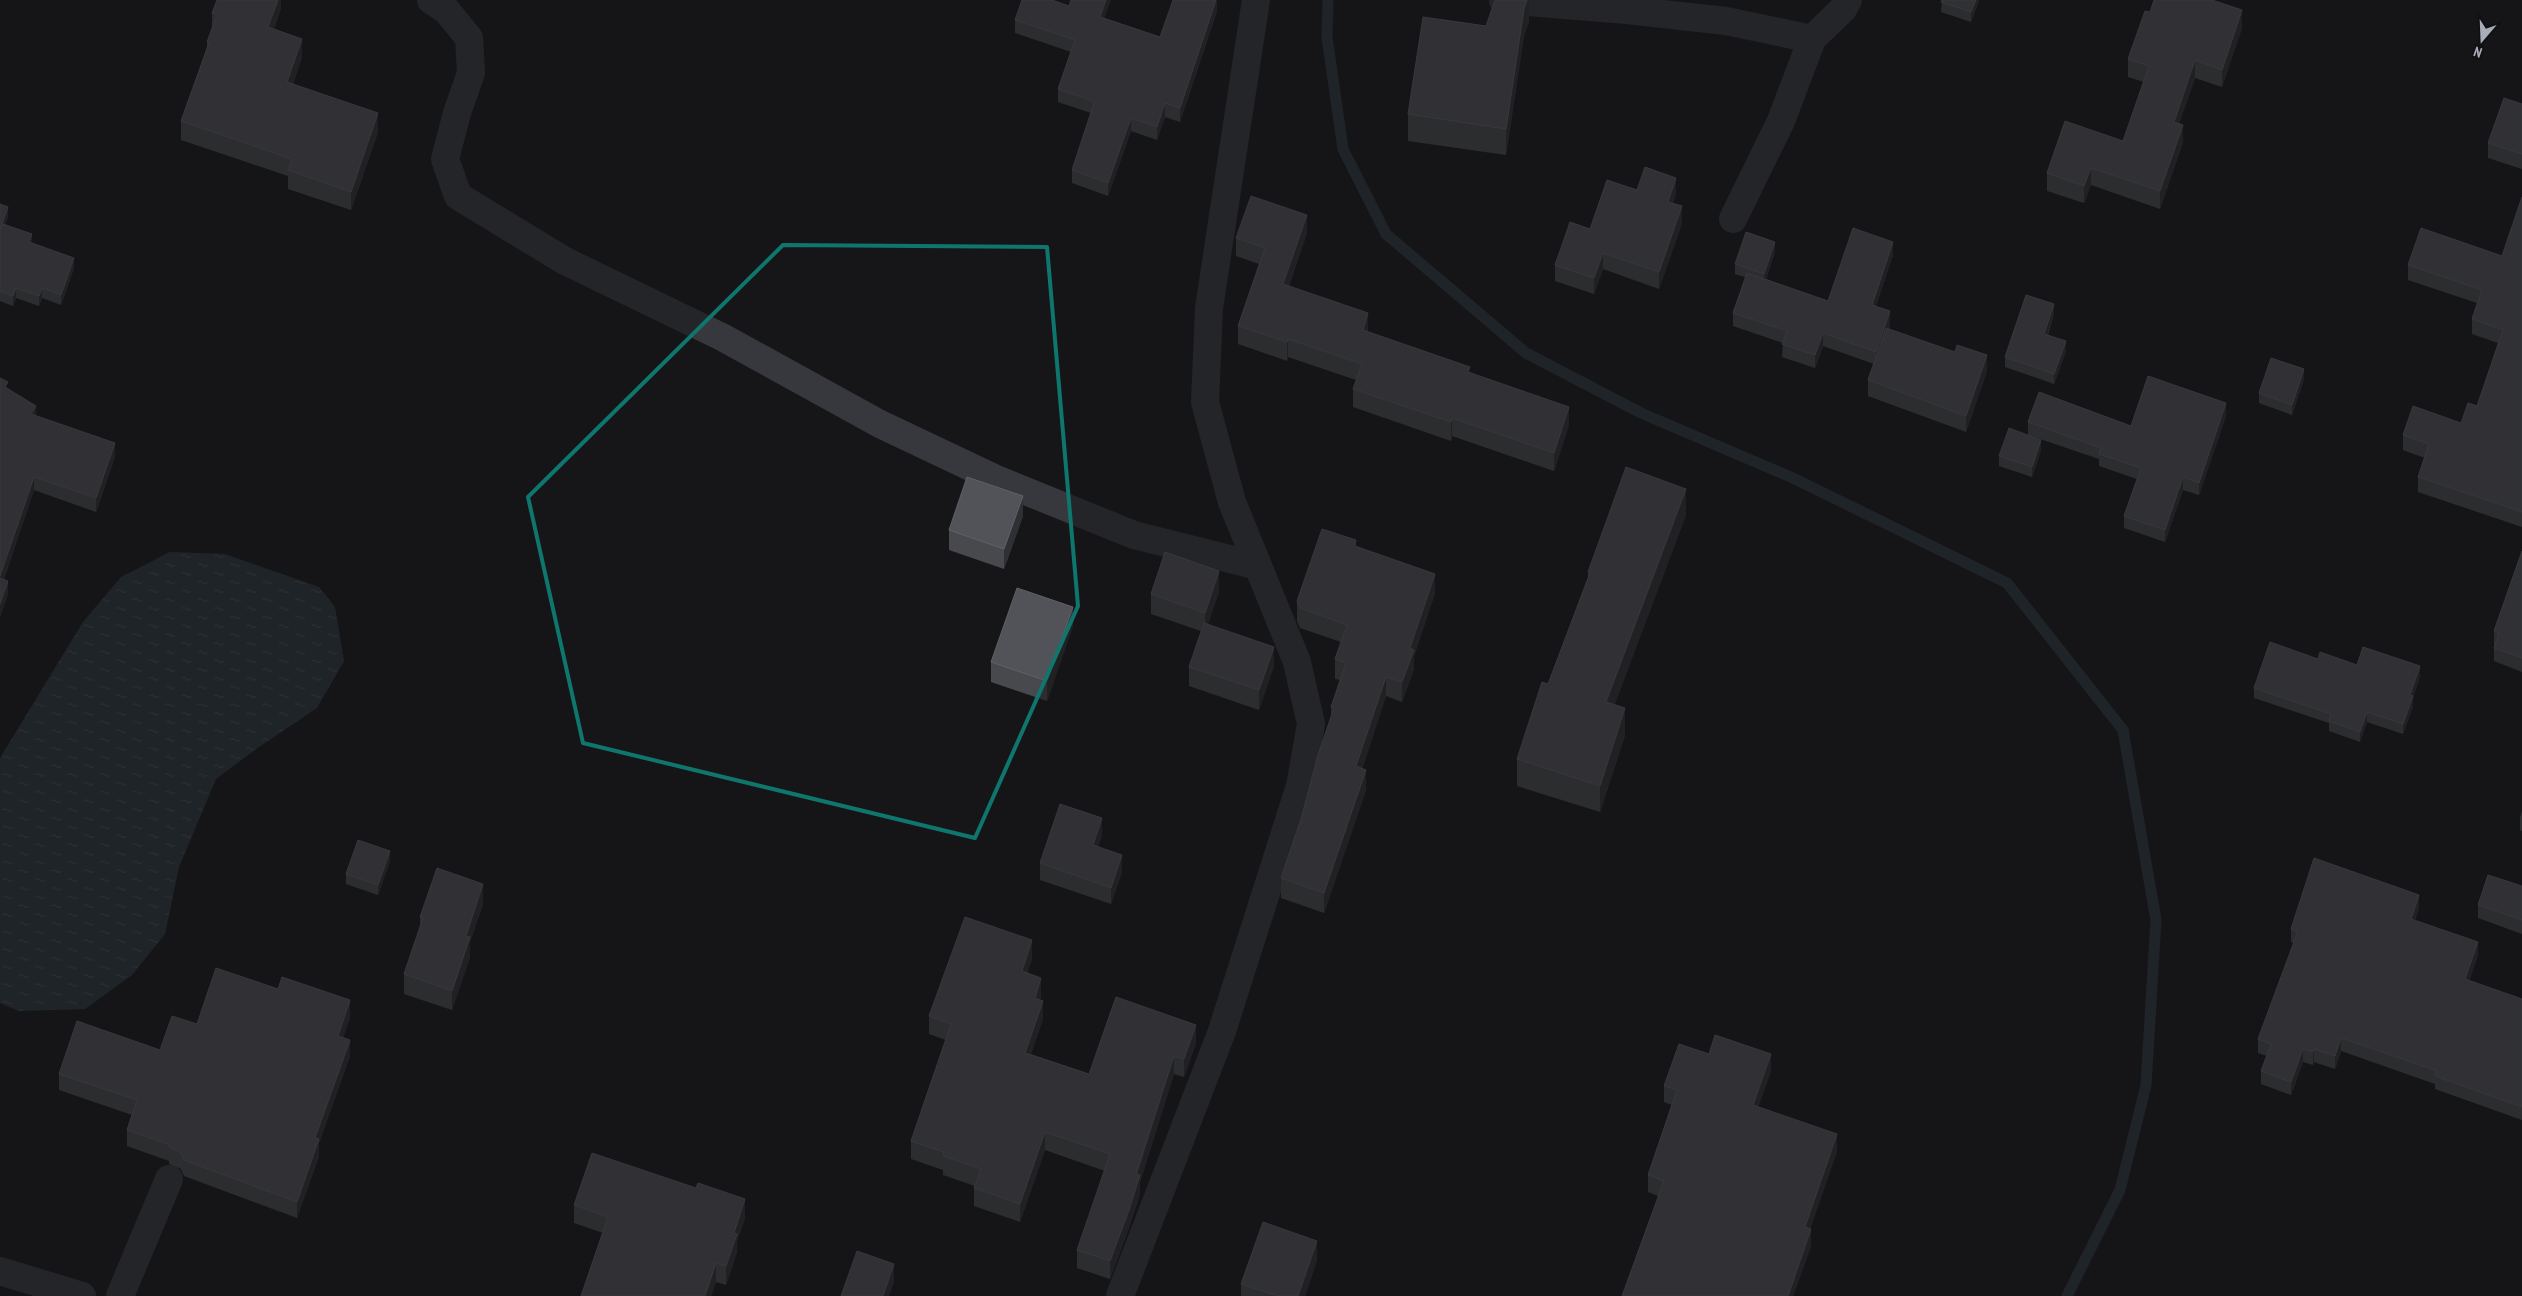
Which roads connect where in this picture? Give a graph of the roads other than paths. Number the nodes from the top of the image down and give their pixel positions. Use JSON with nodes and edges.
{"nodes":[{"id":1,"x":431,"y":0,"type":"edge"},
{"id":2,"x":1256,"y":0,"type":"edge"},
{"id":3,"x":1504,"y":0,"type":"edge"},
{"id":4,"x":1848,"y":0,"type":"edge"},
{"id":5,"x":1812,"y":39,"type":"junction"},
{"id":6,"x":1733,"y":219,"type":"dead end"},
{"id":7,"x":1258,"y":566,"type":"junction"},
{"id":8,"x":169,"y":1178,"type":"dead end"},
{"id":9,"x":0,"y":1271,"type":"edge"},
{"id":10,"x":82,"y":1296,"type":"edge"},
{"id":11,"x":120,"y":1296,"type":"edge"},
{"id":12,"x":1120,"y":1296,"type":"edge"}],
"edges":[{"from":1,"to":7,"type":"street"},
{"from":2,"to":7,"type":"street"},
{"from":3,"to":5,"type":"street"},
{"from":4,"to":5,"type":"street"},
{"from":5,"to":6,"type":"street"},
{"from":7,"to":12,"type":"street"},
{"from":8,"to":11,"type":"street"},
{"from":9,"to":10,"type":"street"}]}
